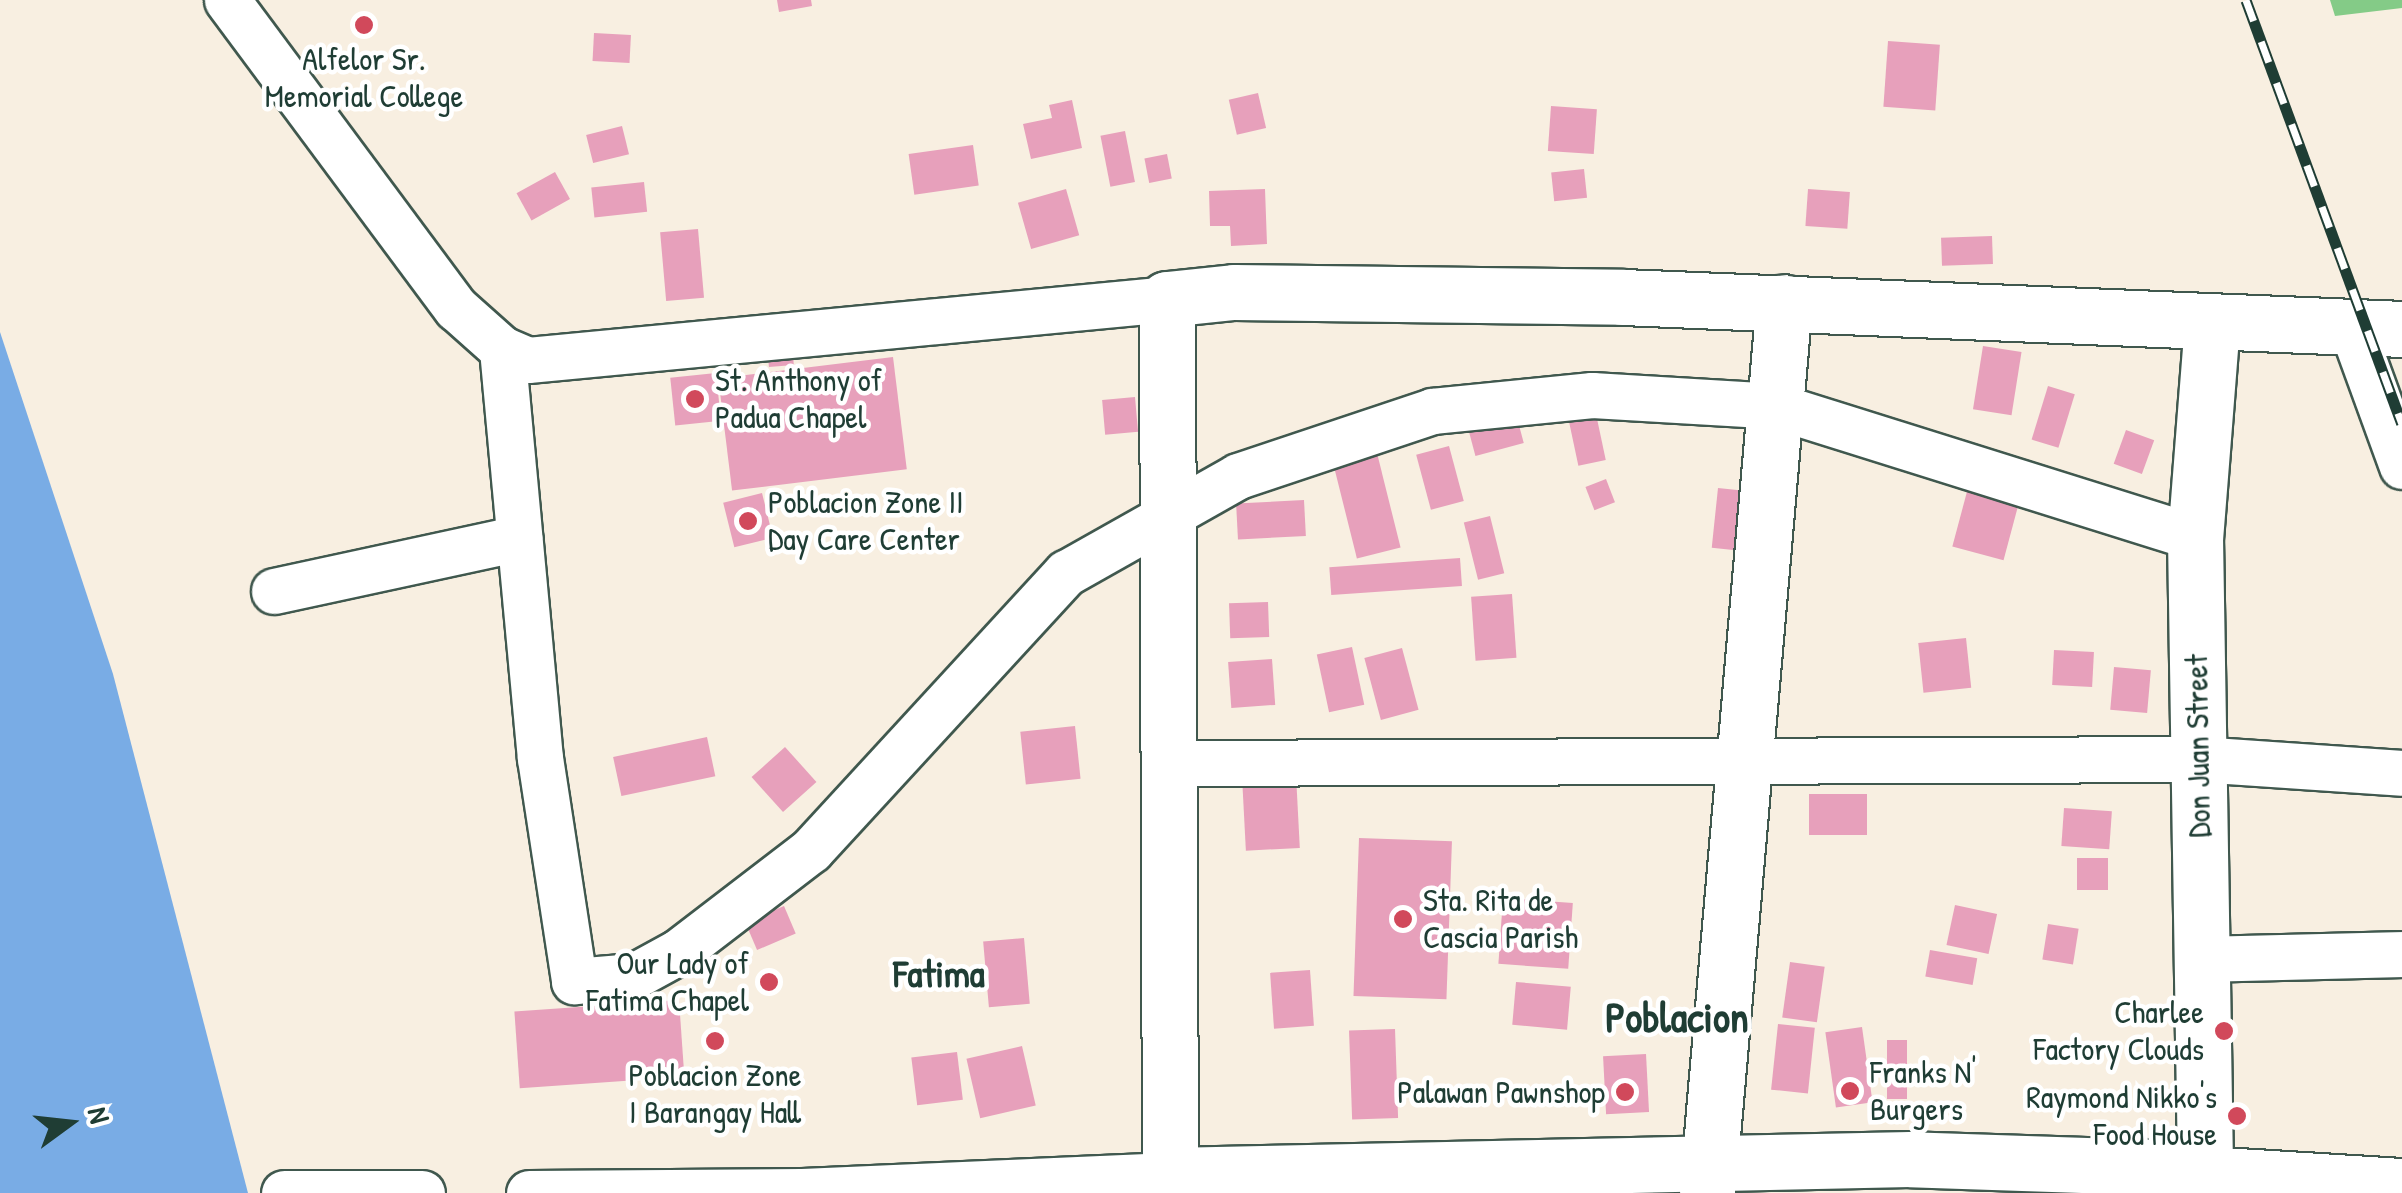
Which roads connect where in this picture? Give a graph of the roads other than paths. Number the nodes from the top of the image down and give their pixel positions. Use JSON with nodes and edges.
{"nodes":[{"id":1,"x":227,"y":0,"type":"edge"},
{"id":2,"x":1167,"y":299,"type":"junction"},
{"id":3,"x":1784,"y":302,"type":"junction"},
{"id":4,"x":2212,"y":324,"type":"junction"},
{"id":5,"x":2376,"y":328,"type":"edge"},
{"id":6,"x":502,"y":349,"type":"junction"},
{"id":7,"x":1776,"y":406,"type":"junction"},
{"id":8,"x":2402,"y":466,"type":"edge"},
{"id":9,"x":1165,"y":517,"type":"junction"},
{"id":10,"x":2194,"y":537,"type":"junction"},
{"id":11,"x":519,"y":538,"type":"junction"},
{"id":12,"x":274,"y":591,"type":"dead end"},
{"id":13,"x":2198,"y":758,"type":"junction"},
{"id":14,"x":1170,"y":763,"type":"junction"},
{"id":15,"x":1747,"y":765,"type":"junction"},
{"id":16,"x":2402,"y":773,"type":"edge"},
{"id":17,"x":2402,"y":954,"type":"edge"},
{"id":18,"x":2202,"y":959,"type":"junction"},
{"id":19,"x":1708,"y":1178,"type":"edge"},
{"id":20,"x":2232,"y":1178,"type":"edge"},
{"id":21,"x":2402,"y":1180,"type":"edge"},
{"id":22,"x":1342,"y":1183,"type":"edge"},
{"id":23,"x":1170,"y":1184,"type":"edge"},
{"id":24,"x":956,"y":1188,"type":"edge"},
{"id":25,"x":802,"y":1192,"type":"edge"},
{"id":26,"x":284,"y":1193,"type":"edge"},
{"id":27,"x":422,"y":1193,"type":"edge"},
{"id":28,"x":530,"y":1193,"type":"edge"}],
"edges":[{"from":1,"to":6,"type":"street"},
{"from":2,"to":3,"type":"street"},
{"from":2,"to":6,"type":"street"},
{"from":2,"to":9,"type":"street"},
{"from":3,"to":4,"type":"street"},
{"from":3,"to":7,"type":"street"},
{"from":4,"to":5,"type":"street"},
{"from":4,"to":10,"type":"street","name":"Don Juan Street"},
{"from":5,"to":8,"type":"street"},
{"from":6,"to":11,"type":"street"},
{"from":7,"to":9,"type":"street"},
{"from":7,"to":10,"type":"street"},
{"from":7,"to":15,"type":"street"},
{"from":9,"to":11,"type":"street"},
{"from":9,"to":14,"type":"street"},
{"from":10,"to":13,"type":"street","name":"Don Juan Street"},
{"from":11,"to":12,"type":"street"},
{"from":13,"to":15,"type":"street"},
{"from":13,"to":16,"type":"street"},
{"from":13,"to":18,"type":"street","name":"Don Juan Street"},
{"from":14,"to":15,"type":"street"},
{"from":14,"to":23,"type":"street"},
{"from":15,"to":19,"type":"street"},
{"from":17,"to":18,"type":"street"},
{"from":18,"to":20,"type":"street","name":"Don Juan Street"},
{"from":19,"to":20,"type":"street"},
{"from":19,"to":22,"type":"street"},
{"from":20,"to":21,"type":"street"},
{"from":22,"to":23,"type":"street"},
{"from":23,"to":24,"type":"street"},
{"from":24,"to":25,"type":"street"},
{"from":25,"to":28,"type":"street"},
{"from":26,"to":27,"type":"street"}]}
